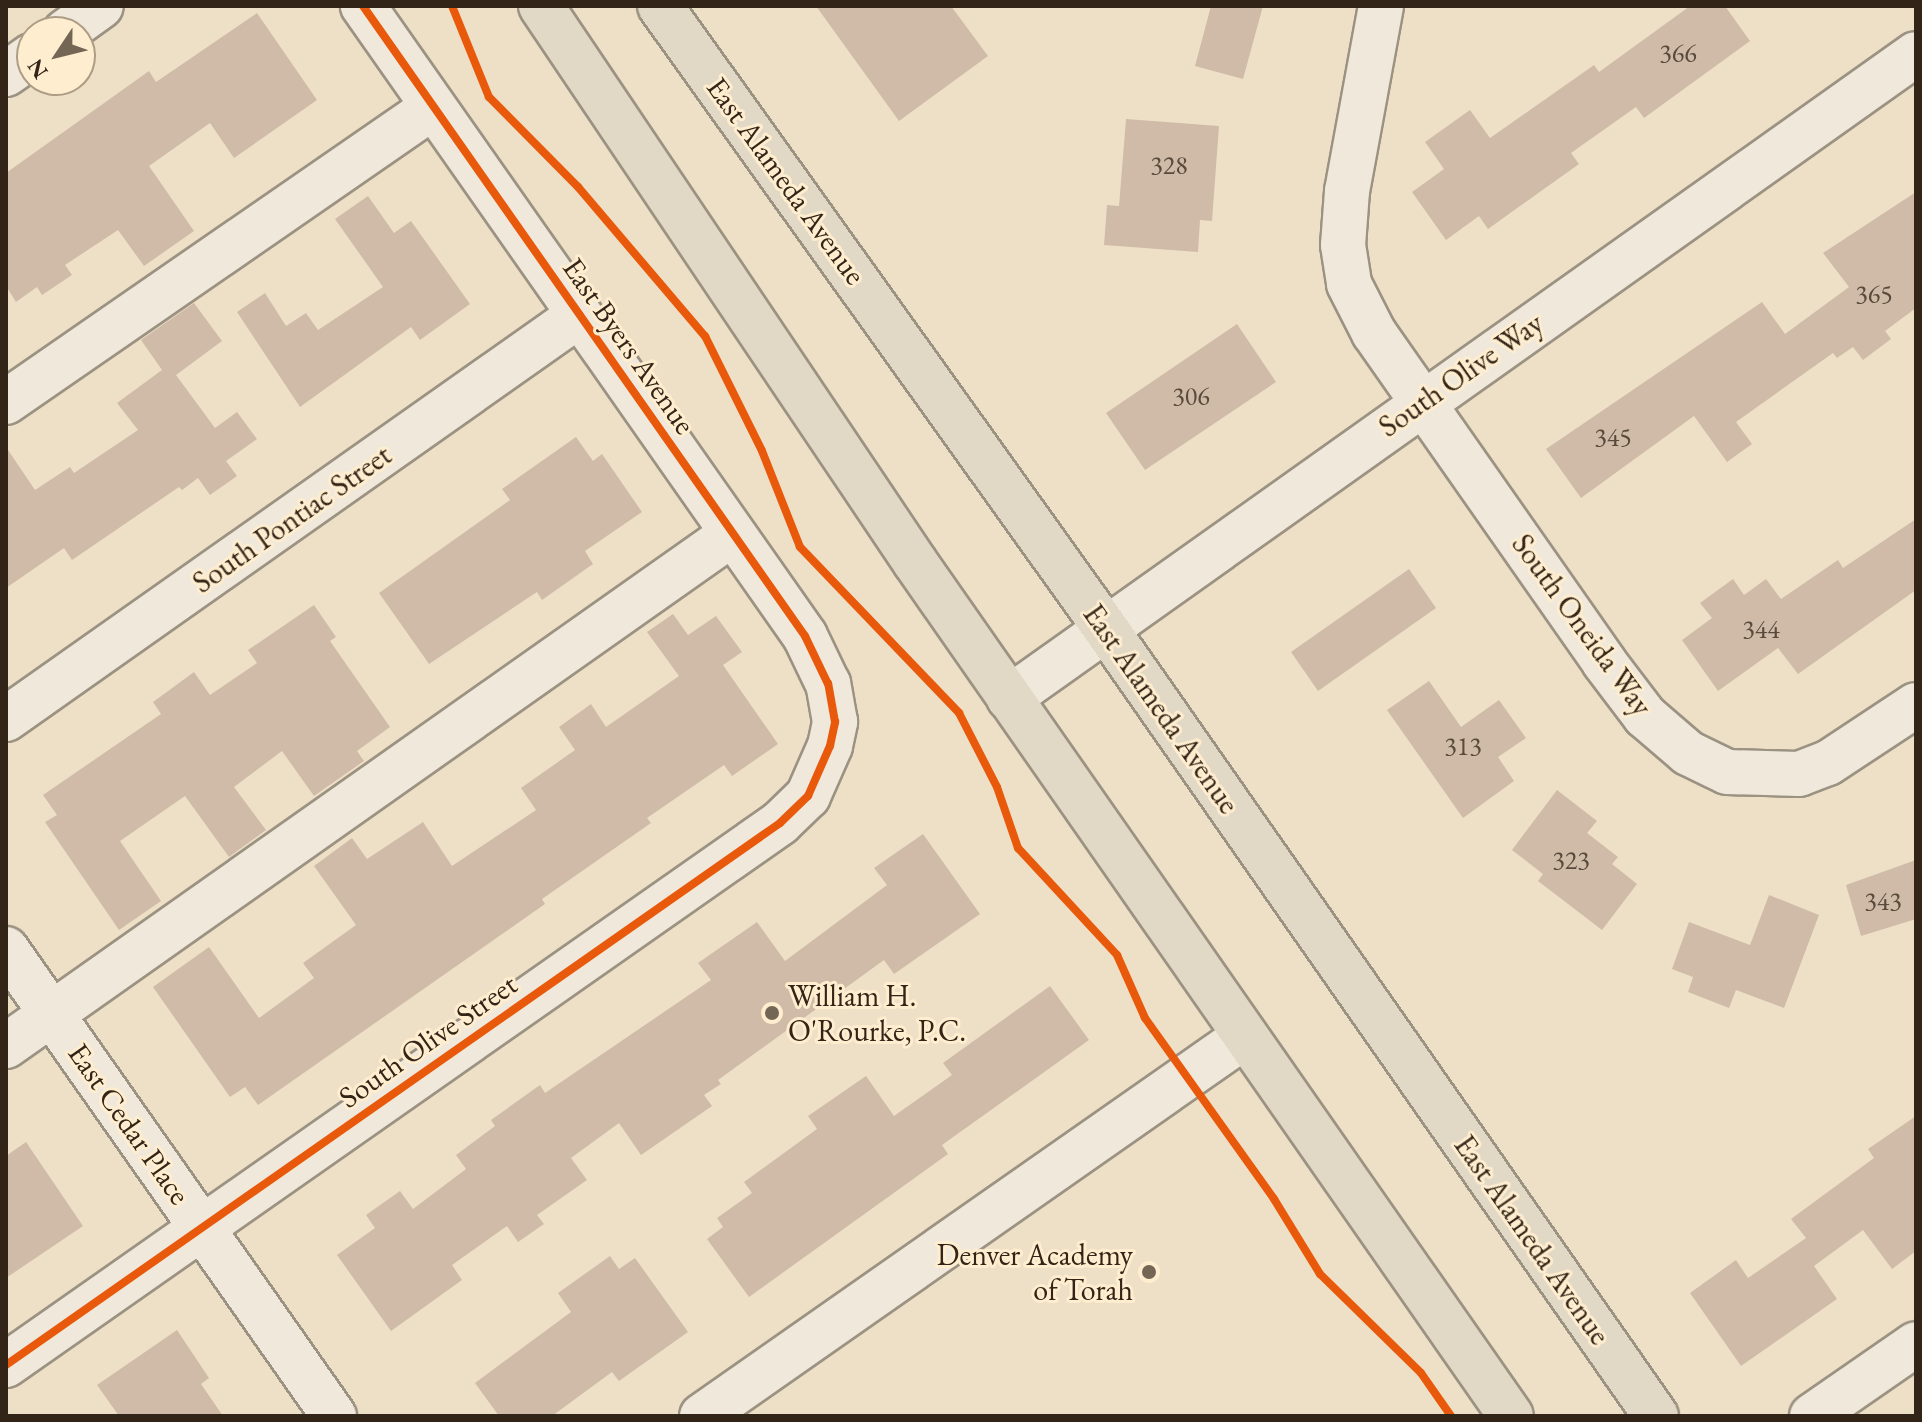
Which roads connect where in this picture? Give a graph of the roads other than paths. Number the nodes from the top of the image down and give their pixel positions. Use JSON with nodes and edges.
{"nodes":[{"id":1,"x":363,"y":6,"type":"edge"},
{"id":2,"x":541,"y":6,"type":"edge"},
{"id":3,"x":660,"y":6,"type":"edge"},
{"id":4,"x":1381,"y":6,"type":"edge"},
{"id":5,"x":1916,"y":54,"type":"edge"},
{"id":6,"x":433,"y":107,"type":"junction"},
{"id":7,"x":578,"y":316,"type":"junction"},
{"id":8,"x":6,"y":402,"type":"edge"},
{"id":9,"x":1422,"y":402,"type":"junction"},
{"id":10,"x":732,"y":534,"type":"junction"},
{"id":11,"x":1106,"y":629,"type":"junction"},
{"id":12,"x":1009,"y":698,"type":"junction"},
{"id":13,"x":1916,"y":705,"type":"edge"},
{"id":14,"x":6,"y":719,"type":"edge"},
{"id":15,"x":835,"y":722,"type":"joint"},
{"id":16,"x":6,"y":949,"type":"edge"},
{"id":17,"x":52,"y":1014,"type":"junction"},
{"id":18,"x":1245,"y":1036,"type":"junction"},
{"id":19,"x":6,"y":1046,"type":"edge"},
{"id":20,"x":202,"y":1229,"type":"junction"},
{"id":21,"x":1916,"y":1344,"type":"edge"},
{"id":22,"x":6,"y":1365,"type":"edge"},
{"id":23,"x":334,"y":1416,"type":"edge"},
{"id":24,"x":702,"y":1416,"type":"edge"},
{"id":25,"x":1511,"y":1416,"type":"edge"},
{"id":26,"x":1656,"y":1416,"type":"edge"},
{"id":27,"x":1812,"y":1416,"type":"edge"}],
"edges":[{"from":1,"to":6,"type":"street","name":"East Byers Avenue"},
{"from":2,"to":12,"type":"main road"},
{"from":3,"to":11,"type":"main road","name":"East Alameda Avenue"},
{"from":4,"to":9,"type":"street","name":"South Oneida Way"},
{"from":5,"to":9,"type":"street","name":"South Olive Way"},
{"from":6,"to":7,"type":"street","name":"East Byers Avenue"},
{"from":6,"to":8,"type":"street"},
{"from":7,"to":10,"type":"street","name":"East Byers Avenue"},
{"from":7,"to":14,"type":"street","name":"South Pontiac Street"},
{"from":9,"to":11,"type":"street","name":"South Olive Way"},
{"from":9,"to":13,"type":"street","name":"South Oneida Way"},
{"from":10,"to":15,"type":"street","name":"East Byers Avenue"},
{"from":10,"to":17,"type":"street"},
{"from":11,"to":12,"type":"street","name":"South Olive Way"},
{"from":11,"to":26,"type":"main road","name":"East Alameda Avenue"},
{"from":12,"to":18,"type":"main road"},
{"from":15,"to":20,"type":"street","name":"South Olive Street"},
{"from":16,"to":17,"type":"street","name":"East Cedar Place"},
{"from":17,"to":19,"type":"street"},
{"from":17,"to":20,"type":"street","name":"East Cedar Place"},
{"from":18,"to":24,"type":"street"},
{"from":18,"to":25,"type":"main road"},
{"from":20,"to":22,"type":"street","name":"South Olive Street"},
{"from":20,"to":23,"type":"street","name":"East Cedar Place"},
{"from":21,"to":27,"type":"street"}]}
